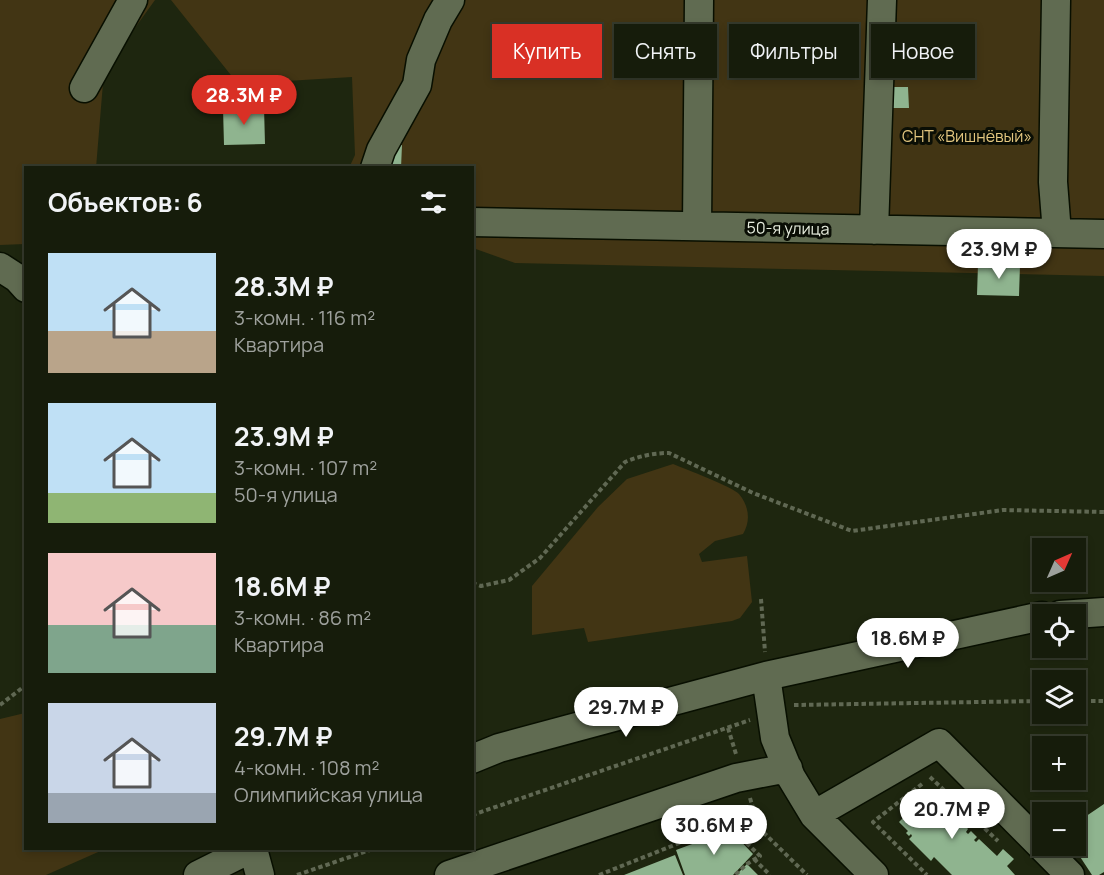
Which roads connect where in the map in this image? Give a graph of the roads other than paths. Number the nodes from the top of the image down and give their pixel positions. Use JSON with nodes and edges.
{"nodes":[{"id":1,"x":133,"y":0,"type":"edge"},
{"id":2,"x":450,"y":0,"type":"edge"},
{"id":3,"x":699,"y":0,"type":"edge"},
{"id":4,"x":882,"y":0,"type":"edge"},
{"id":5,"x":1056,"y":0,"type":"edge"},
{"id":6,"x":84,"y":88,"type":"dead end"},
{"id":7,"x":376,"y":166,"type":"edge"},
{"id":8,"x":474,"y":222,"type":"edge"},
{"id":9,"x":697,"y":226,"type":"junction"},
{"id":10,"x":874,"y":230,"type":"junction"},
{"id":11,"x":1057,"y":233,"type":"junction"},
{"id":12,"x":1104,"y":234,"type":"edge"},
{"id":13,"x":0,"y":267,"type":"edge"},
{"id":14,"x":24,"y":286,"type":"edge"},
{"id":15,"x":1104,"y":612,"type":"edge"},
{"id":16,"x":1086,"y":613,"type":"edge"},
{"id":17,"x":1032,"y":618,"type":"edge"},
{"id":18,"x":766,"y":676,"type":"junction"},
{"id":19,"x":474,"y":758,"type":"edge"},
{"id":20,"x":788,"y":768,"type":"junction"},
{"id":21,"x":814,"y":815,"type":"junction"},
{"id":22,"x":249,"y":850,"type":"edge"},
{"id":23,"x":251,"y":850,"type":"edge"},
{"id":24,"x":198,"y":875,"type":"edge"},
{"id":25,"x":260,"y":875,"type":"edge"},
{"id":26,"x":449,"y":875,"type":"edge"},
{"id":27,"x":874,"y":875,"type":"edge"},
{"id":28,"x":1070,"y":875,"type":"edge"}],
"edges":[{"from":1,"to":6,"type":"street"},
{"from":2,"to":7,"type":"street"},
{"from":3,"to":9,"type":"street"},
{"from":4,"to":10,"type":"street"},
{"from":5,"to":11,"type":"street"},
{"from":8,"to":9,"type":"street","name":"50-я улица"},
{"from":9,"to":10,"type":"street","name":"50-я улица"},
{"from":10,"to":11,"type":"street","name":"50-я улица"},
{"from":11,"to":12,"type":"street","name":"50-я улица"},
{"from":13,"to":14,"type":"street"},
{"from":15,"to":16,"type":"street"},
{"from":17,"to":18,"type":"street"},
{"from":18,"to":19,"type":"street"},
{"from":18,"to":20,"type":"street"},
{"from":20,"to":21,"type":"street"},
{"from":20,"to":26,"type":"street"},
{"from":21,"to":27,"type":"street"},
{"from":21,"to":28,"type":"street"},
{"from":22,"to":24,"type":"street"},
{"from":23,"to":25,"type":"street"}]}
